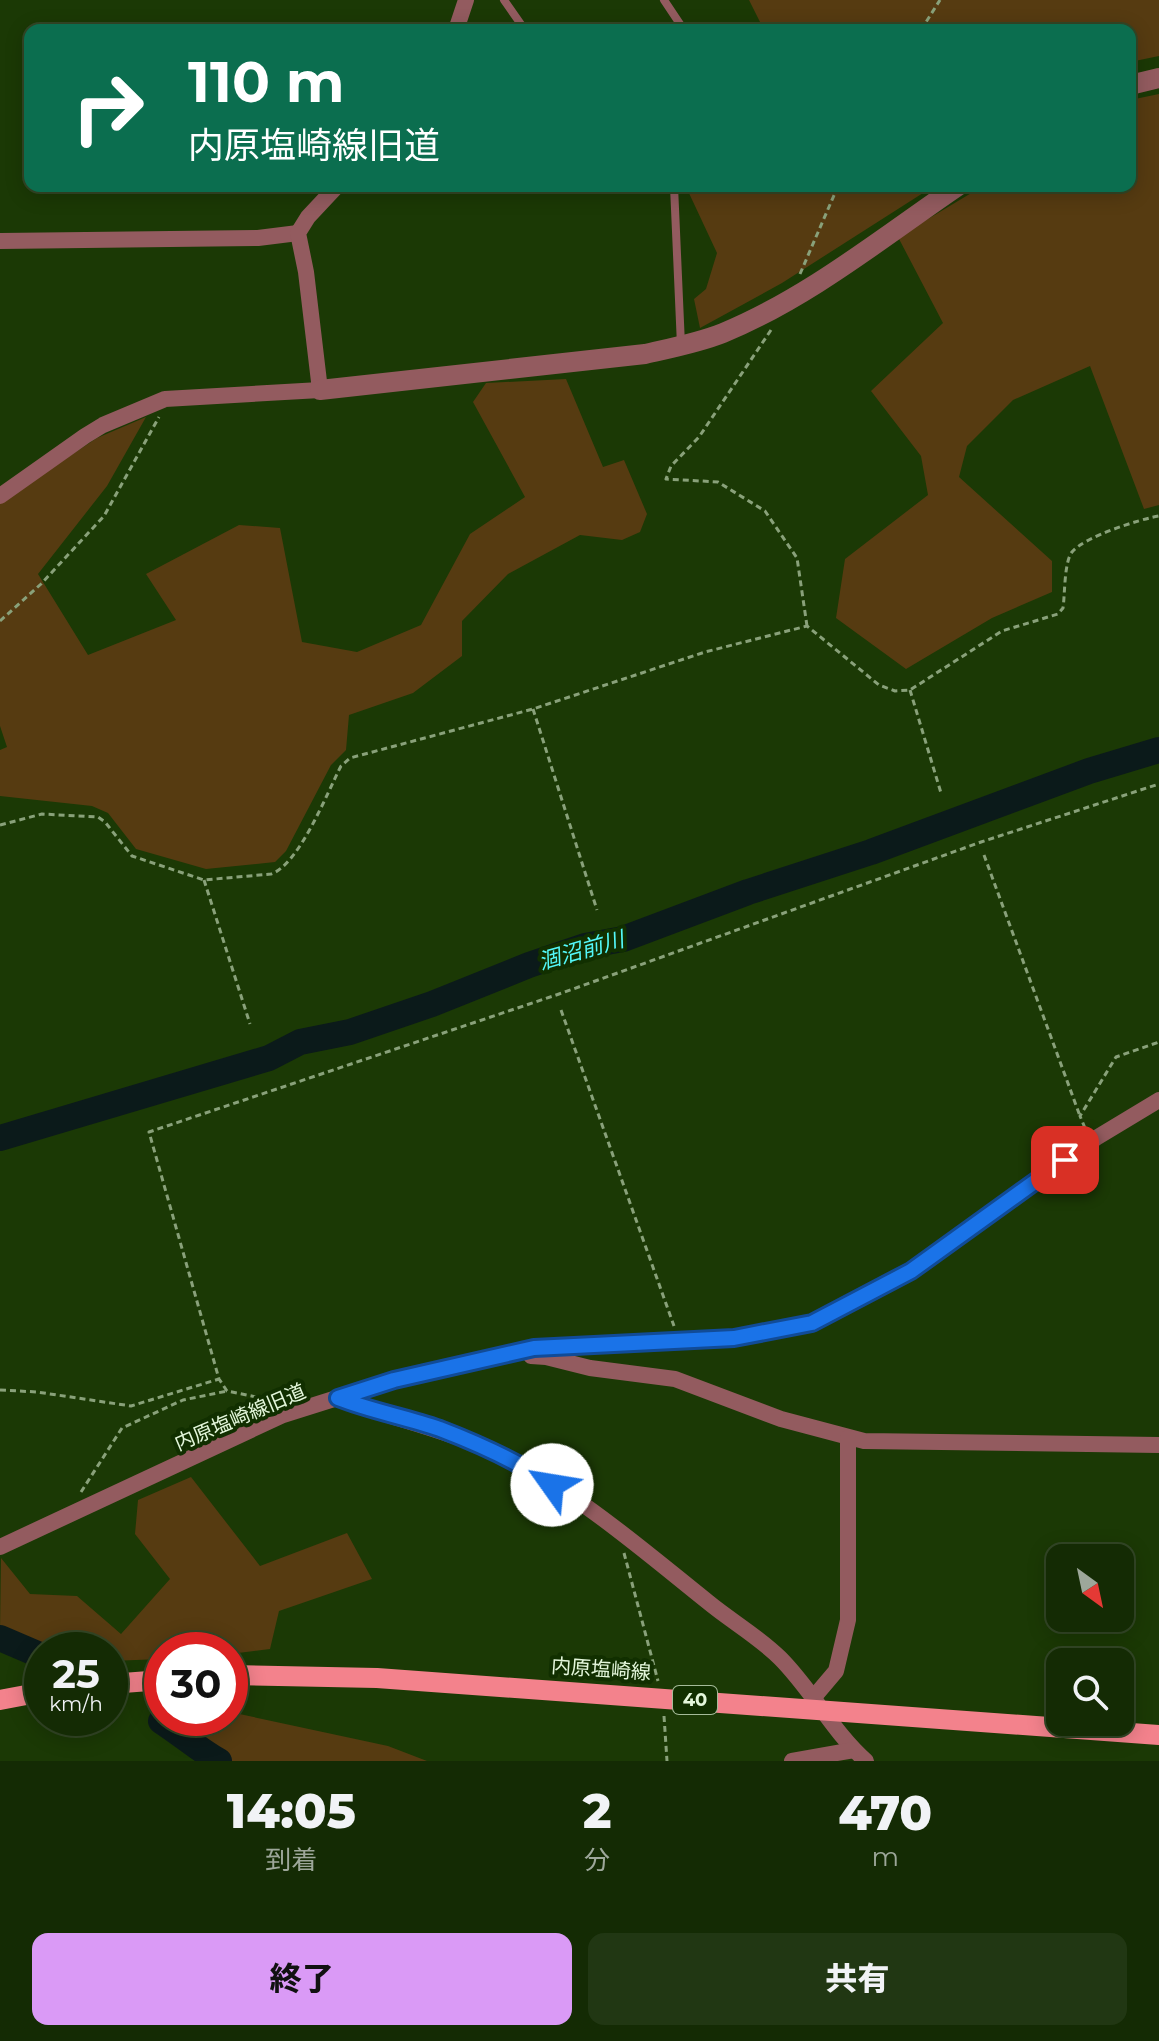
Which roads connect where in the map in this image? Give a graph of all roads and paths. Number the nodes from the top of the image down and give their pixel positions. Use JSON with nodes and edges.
{"nodes":[{"id":1,"x":466,"y":0,"type":"edge"},
{"id":2,"x":504,"y":0,"type":"edge"},
{"id":3,"x":664,"y":0,"type":"edge"},
{"id":4,"x":940,"y":0,"type":"edge"},
{"id":5,"x":458,"y":24,"type":"edge"},
{"id":6,"x":521,"y":24,"type":"edge"},
{"id":7,"x":680,"y":24,"type":"edge"},
{"id":8,"x":925,"y":24,"type":"edge"},
{"id":9,"x":1159,"y":78,"type":"edge"},
{"id":10,"x":1136,"y":84,"type":"edge"},
{"id":11,"x":331,"y":192,"type":"edge"},
{"id":12,"x":674,"y":192,"type":"edge"},
{"id":13,"x":835,"y":192,"type":"edge"},
{"id":14,"x":949,"y":192,"type":"edge"},
{"id":15,"x":298,"y":233,"type":"junction"},
{"id":16,"x":0,"y":241,"type":"edge"},
{"id":17,"x":790,"y":299,"type":"junction"},
{"id":18,"x":774,"y":325,"type":"dead end"},
{"id":19,"x":681,"y":346,"type":"junction"},
{"id":20,"x":320,"y":390,"type":"junction"},
{"id":21,"x":165,"y":399,"type":"junction"},
{"id":22,"x":0,"y":496,"type":"edge"},
{"id":23,"x":1159,"y":516,"type":"edge"},
{"id":24,"x":0,"y":621,"type":"edge"},
{"id":25,"x":807,"y":626,"type":"junction"},
{"id":26,"x":910,"y":690,"type":"junction"},
{"id":27,"x":533,"y":709,"type":"junction"},
{"id":28,"x":1159,"y":784,"type":"edge"},
{"id":29,"x":941,"y":793,"type":"dead end"},
{"id":30,"x":0,"y":825,"type":"edge"},
{"id":31,"x":984,"y":855,"type":"dead end"},
{"id":32,"x":204,"y":880,"type":"junction"},
{"id":33,"x":597,"y":910,"type":"dead end"},
{"id":34,"x":561,"y":1010,"type":"dead end"},
{"id":35,"x":250,"y":1024,"type":"dead end"},
{"id":36,"x":1159,"y":1042,"type":"edge"},
{"id":37,"x":1159,"y":1100,"type":"edge"},
{"id":38,"x":1080,"y":1116,"type":"junction"},
{"id":39,"x":1090,"y":1142,"type":"junction"},
{"id":40,"x":680,"y":1341,"type":"junction"},
{"id":41,"x":506,"y":1355,"type":"junction"},
{"id":42,"x":219,"y":1379,"type":"junction"},
{"id":43,"x":0,"y":1390,"type":"edge"},
{"id":44,"x":227,"y":1391,"type":"junction"},
{"id":45,"x":338,"y":1398,"type":"junction"},
{"id":46,"x":280,"y":1402,"type":"dead end"},
{"id":47,"x":848,"y":1438,"type":"junction"},
{"id":48,"x":1159,"y":1445,"type":"edge"},
{"id":49,"x":78,"y":1496,"type":"dead end"},
{"id":50,"x":617,"y":1530,"type":"junction"},
{"id":51,"x":0,"y":1547,"type":"edge"},
{"id":52,"x":248,"y":1675,"type":"edge"},
{"id":53,"x":24,"y":1695,"type":"edge"},
{"id":54,"x":663,"y":1697,"type":"junction"},
{"id":55,"x":0,"y":1700,"type":"edge"},
{"id":56,"x":819,"y":1704,"type":"junction"},
{"id":57,"x":1159,"y":1735,"type":"edge"},
{"id":58,"x":860,"y":1755,"type":"edge"},
{"id":59,"x":667,"y":1761,"type":"edge"},
{"id":60,"x":792,"y":1761,"type":"edge"}],
"edges":[{"from":1,"to":5,"type":"street"},
{"from":2,"to":6,"type":"lane"},
{"from":3,"to":7,"type":"lane"},
{"from":4,"to":8,"type":"path"},
{"from":9,"to":10,"type":"street"},
{"from":11,"to":15,"type":"street"},
{"from":12,"to":19,"type":"lane"},
{"from":13,"to":17,"type":"path"},
{"from":14,"to":17,"type":"street"},
{"from":15,"to":16,"type":"street"},
{"from":15,"to":20,"type":"street"},
{"from":17,"to":19,"type":"street"},
{"from":18,"to":25,"type":"path"},
{"from":19,"to":20,"type":"street"},
{"from":20,"to":21,"type":"street"},
{"from":21,"to":22,"type":"street"},
{"from":21,"to":24,"type":"path"},
{"from":23,"to":26,"type":"path"},
{"from":25,"to":26,"type":"path"},
{"from":25,"to":27,"type":"path"},
{"from":26,"to":29,"type":"path"},
{"from":27,"to":32,"type":"path"},
{"from":27,"to":33,"type":"path"},
{"from":28,"to":42,"type":"path"},
{"from":30,"to":32,"type":"path"},
{"from":31,"to":38,"type":"path"},
{"from":32,"to":35,"type":"path"},
{"from":34,"to":40,"type":"path"},
{"from":36,"to":38,"type":"path"},
{"from":37,"to":39,"type":"street","name":"内原塩崎線旧道"},
{"from":38,"to":39,"type":"path"},
{"from":39,"to":40,"type":"street","name":"内原塩崎線旧道"},
{"from":40,"to":41,"type":"street","name":"内原塩崎線旧道"},
{"from":41,"to":45,"type":"street","name":"内原塩崎線旧道"},
{"from":41,"to":47,"type":"street"},
{"from":42,"to":43,"type":"path"},
{"from":42,"to":44,"type":"path"},
{"from":44,"to":46,"type":"path"},
{"from":44,"to":49,"type":"path"},
{"from":45,"to":50,"type":"street"},
{"from":45,"to":51,"type":"street","name":"内原塩崎線旧道"},
{"from":47,"to":48,"type":"street"},
{"from":47,"to":56,"type":"street"},
{"from":50,"to":54,"type":"path"},
{"from":50,"to":56,"type":"street"},
{"from":52,"to":54,"type":"main road","name":"内原塩崎線","number":"40"},
{"from":53,"to":55,"type":"main road"},
{"from":54,"to":56,"type":"main road","name":"内原塩崎線","number":"40"},
{"from":54,"to":59,"type":"path"},
{"from":56,"to":57,"type":"main road","name":"内原塩崎線","number":"40"},
{"from":56,"to":58,"type":"street"},
{"from":58,"to":60,"type":"street"}]}
